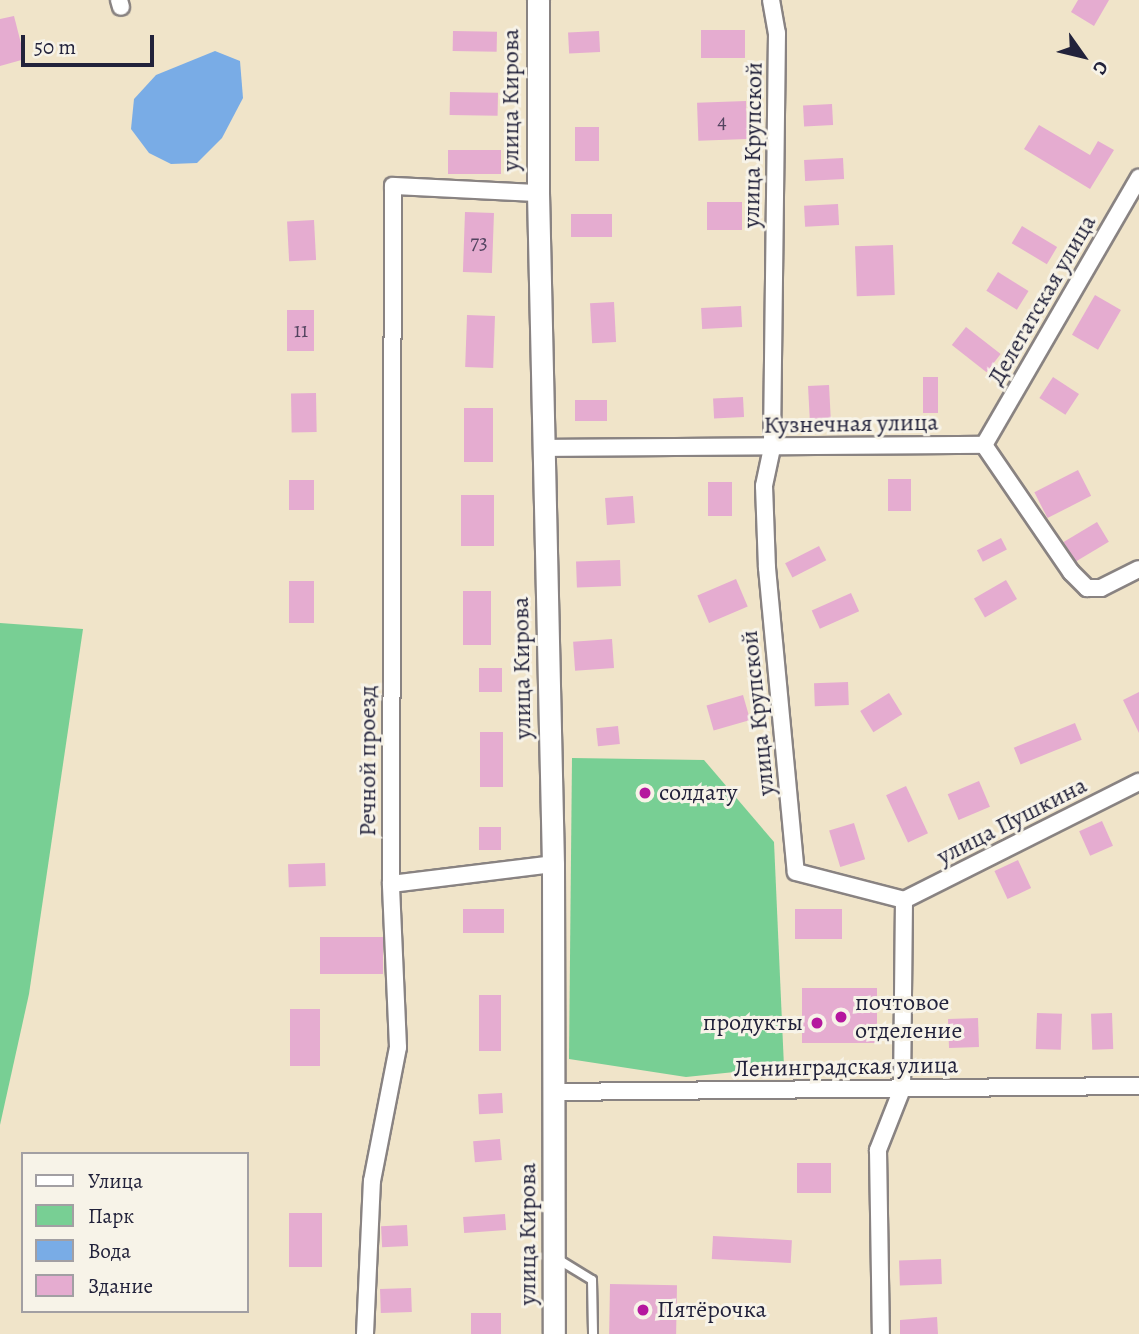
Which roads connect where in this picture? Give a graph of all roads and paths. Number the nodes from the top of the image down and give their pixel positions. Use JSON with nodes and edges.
{"nodes":[{"id":1,"x":538,"y":0,"type":"edge"},
{"id":2,"x":771,"y":0,"type":"edge"},
{"id":3,"x":1139,"y":178,"type":"edge"},
{"id":4,"x":538,"y":193,"type":"junction"},
{"id":5,"x":984,"y":445,"type":"junction"},
{"id":6,"x":542,"y":448,"type":"junction"},
{"id":7,"x":772,"y":448,"type":"junction"},
{"id":8,"x":1139,"y":569,"type":"edge"},
{"id":9,"x":1139,"y":782,"type":"edge"},
{"id":10,"x":553,"y":864,"type":"junction"},
{"id":11,"x":391,"y":884,"type":"junction"},
{"id":12,"x":904,"y":900,"type":"junction"},
{"id":13,"x":1139,"y":1086,"type":"edge"},
{"id":14,"x":902,"y":1088,"type":"junction"},
{"id":15,"x":553,"y":1092,"type":"junction"},
{"id":16,"x":554,"y":1257,"type":"junction"},
{"id":17,"x":365,"y":1334,"type":"edge"},
{"id":18,"x":554,"y":1334,"type":"edge"},
{"id":19,"x":593,"y":1334,"type":"edge"},
{"id":20,"x":881,"y":1334,"type":"edge"}],
"edges":[{"from":1,"to":4,"type":"street","name":"улица Кирова"},
{"from":2,"to":7,"type":"street","name":"улица Крупской"},
{"from":3,"to":5,"type":"street","name":"Делегатская улица"},
{"from":4,"to":6,"type":"street","name":"улица Кирова"},
{"from":4,"to":11,"type":"street","name":"Речной проезд"},
{"from":5,"to":7,"type":"street","name":"Кузнечная улица"},
{"from":5,"to":8,"type":"street"},
{"from":6,"to":7,"type":"street","name":"Кузнечная улица"},
{"from":6,"to":10,"type":"street","name":"улица Кирова"},
{"from":7,"to":12,"type":"street","name":"улица Крупской"},
{"from":9,"to":12,"type":"street","name":"улица Пушкина"},
{"from":10,"to":11,"type":"street"},
{"from":10,"to":15,"type":"street","name":"улица Кирова"},
{"from":11,"to":17,"type":"street","name":"Речной проезд"},
{"from":12,"to":14,"type":"street"},
{"from":13,"to":14,"type":"street","name":"Ленинградская улица"},
{"from":14,"to":15,"type":"street","name":"Ленинградская улица"},
{"from":14,"to":20,"type":"street"},
{"from":15,"to":16,"type":"street","name":"улица Кирова"},
{"from":16,"to":18,"type":"street","name":"улица Кирова"},
{"from":16,"to":19,"type":"lane"}]}
